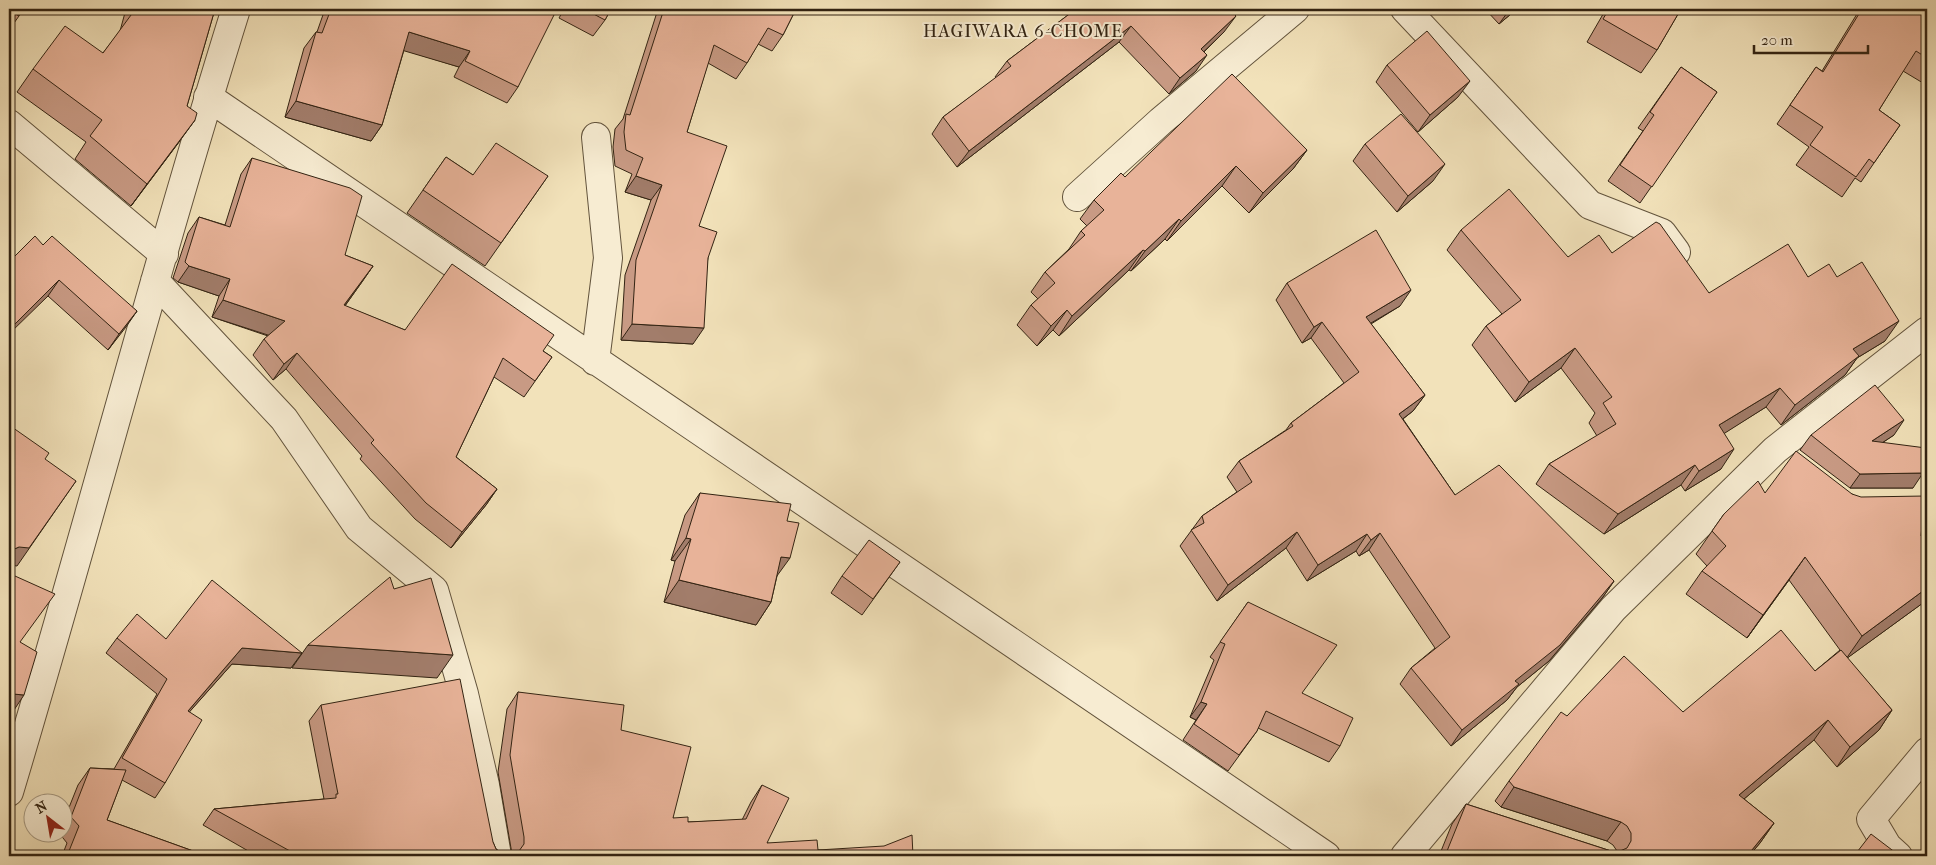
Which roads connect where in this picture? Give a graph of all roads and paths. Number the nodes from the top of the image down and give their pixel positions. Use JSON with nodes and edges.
{"nodes":[{"id":1,"x":236,"y":9,"type":"edge"},
{"id":2,"x":1295,"y":9,"type":"edge"},
{"id":3,"x":1405,"y":9,"type":"edge"},
{"id":4,"x":208,"y":98,"type":"junction"},
{"id":5,"x":9,"y":124,"type":"edge"},
{"id":6,"x":596,"y":137,"type":"dead end"},
{"id":7,"x":1078,"y":197,"type":"dead end"},
{"id":8,"x":164,"y":254,"type":"junction"},
{"id":9,"x":1694,"y":275,"type":"edge"},
{"id":10,"x":156,"y":281,"type":"junction"},
{"id":11,"x":1927,"y":331,"type":"edge"},
{"id":12,"x":595,"y":361,"type":"junction"},
{"id":13,"x":1775,"y":450,"type":"junction"},
{"id":14,"x":1799,"y":468,"type":"edge"},
{"id":15,"x":1927,"y":752,"type":"edge"},
{"id":16,"x":9,"y":792,"type":"edge"},
{"id":17,"x":1447,"y":806,"type":"junction"},
{"id":18,"x":1474,"y":814,"type":"edge"},
{"id":19,"x":497,"y":856,"type":"edge"},
{"id":20,"x":1326,"y":856,"type":"edge"},
{"id":21,"x":1404,"y":856,"type":"edge"},
{"id":22,"x":1898,"y":856,"type":"edge"}],
"edges":[{"from":1,"to":4,"type":"street"},
{"from":2,"to":7,"type":"street"},
{"from":3,"to":9,"type":"street"},
{"from":4,"to":8,"type":"street"},
{"from":4,"to":12,"type":"street"},
{"from":5,"to":8,"type":"street"},
{"from":6,"to":12,"type":"street"},
{"from":8,"to":10,"type":"street"},
{"from":10,"to":16,"type":"street"},
{"from":10,"to":19,"type":"street"},
{"from":11,"to":13,"type":"street"},
{"from":12,"to":20,"type":"street"},
{"from":13,"to":14,"type":"street"},
{"from":13,"to":17,"type":"street"},
{"from":15,"to":22,"type":"street"},
{"from":17,"to":18,"type":"street"},
{"from":17,"to":21,"type":"street"}]}
